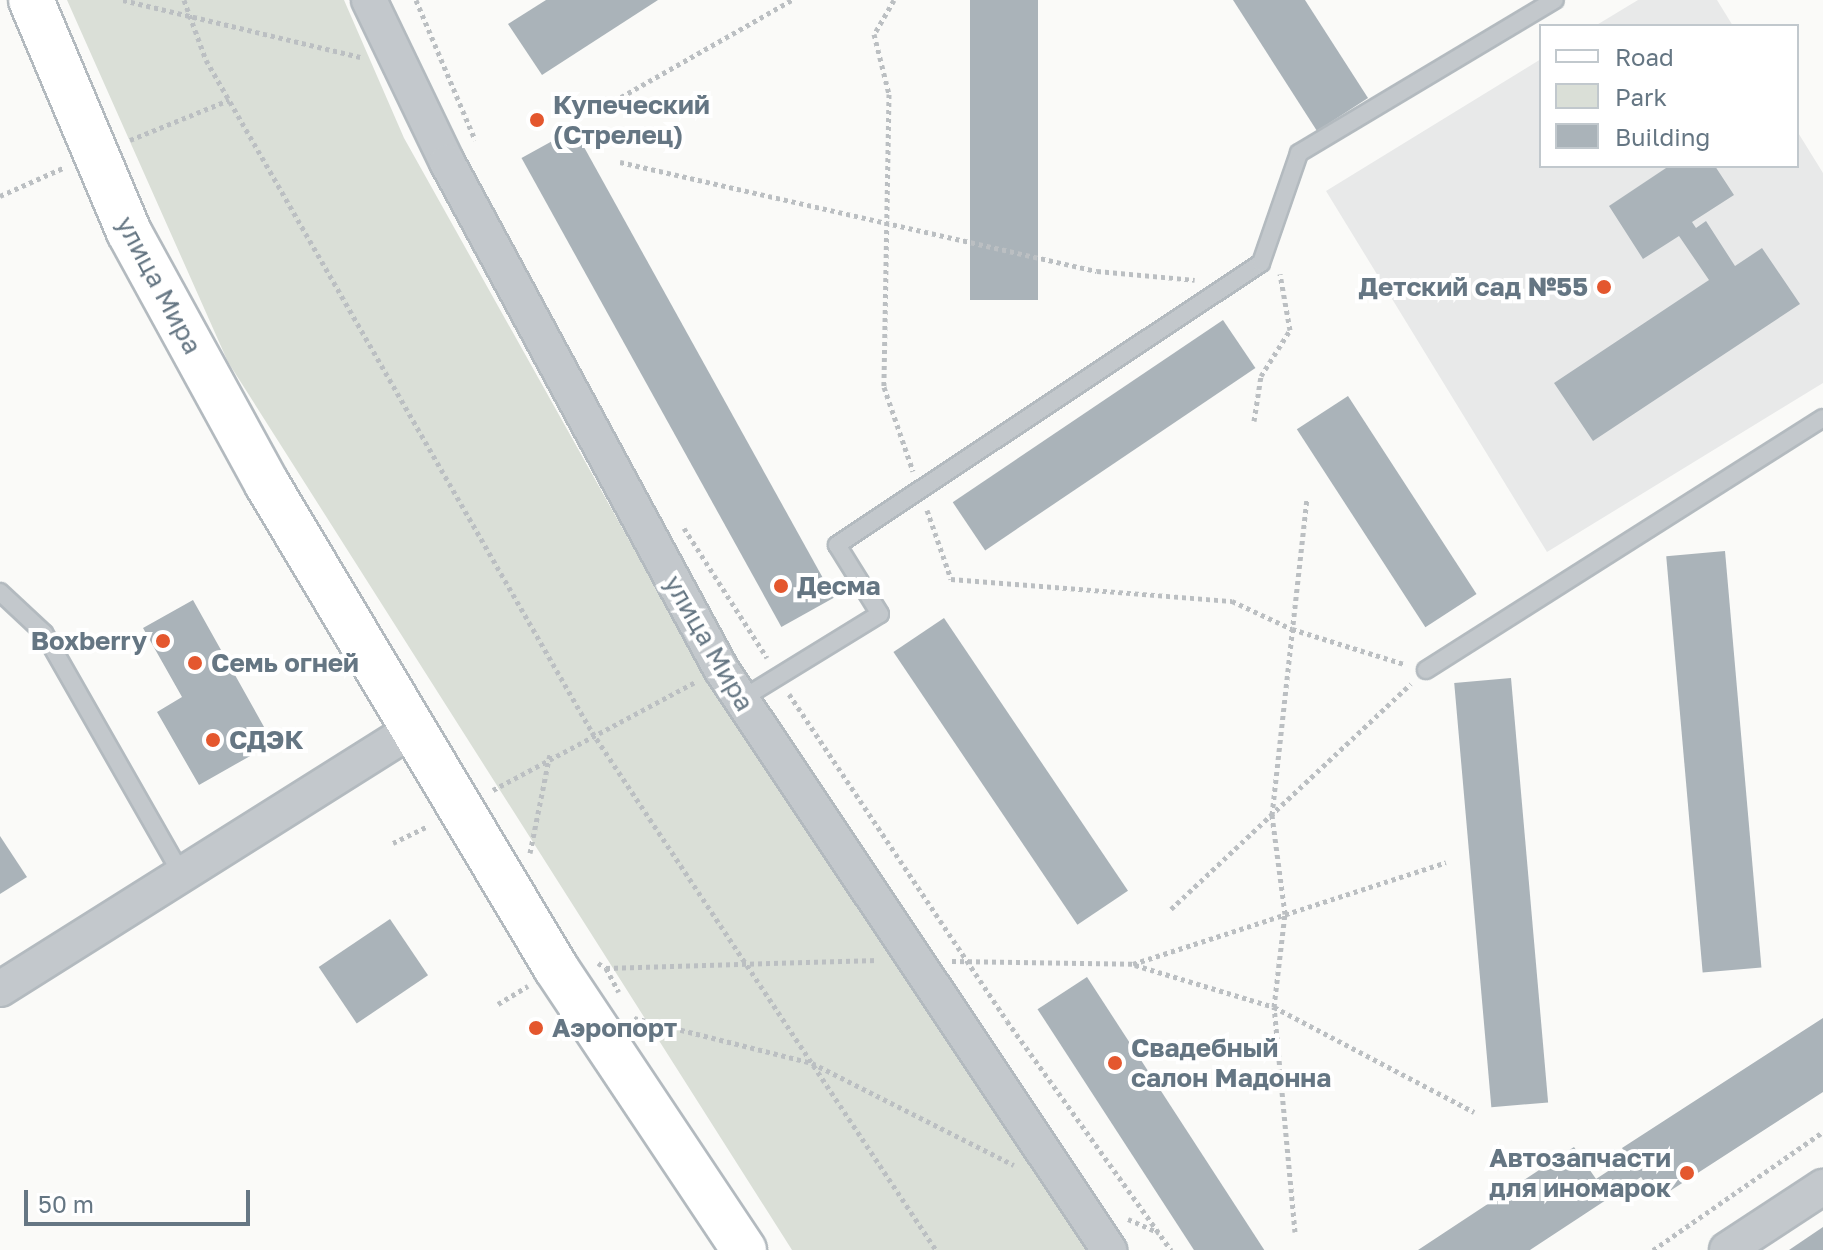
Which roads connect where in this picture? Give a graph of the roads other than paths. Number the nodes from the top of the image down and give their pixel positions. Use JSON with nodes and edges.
{"nodes":[{"id":1,"x":31,"y":0,"type":"edge"},
{"id":2,"x":369,"y":0,"type":"edge"},
{"id":3,"x":1555,"y":0,"type":"edge"},
{"id":4,"x":1823,"y":418,"type":"edge"},
{"id":5,"x":0,"y":592,"type":"edge"},
{"id":6,"x":1426,"y":670,"type":"road end"},
{"id":7,"x":740,"y":700,"type":"junction"},
{"id":8,"x":411,"y":730,"type":"junction"},
{"id":9,"x":182,"y":875,"type":"junction"},
{"id":10,"x":0,"y":989,"type":"edge"},
{"id":11,"x":1823,"y":1187,"type":"edge"},
{"id":12,"x":744,"y":1250,"type":"edge"},
{"id":13,"x":1109,"y":1250,"type":"edge"},
{"id":14,"x":1727,"y":1250,"type":"edge"}],
"edges":[{"from":1,"to":8,"type":"main road","name":"улица Мира"},
{"from":2,"to":7,"type":"street","name":"улица Мира"},
{"from":3,"to":7,"type":"lane"},
{"from":4,"to":6,"type":"lane"},
{"from":5,"to":9,"type":"lane"},
{"from":7,"to":13,"type":"street","name":"улица Мира"},
{"from":8,"to":9,"type":"street"},
{"from":8,"to":12,"type":"main road","name":"улица Мира"},
{"from":9,"to":10,"type":"street"},
{"from":11,"to":14,"type":"street"}]}
